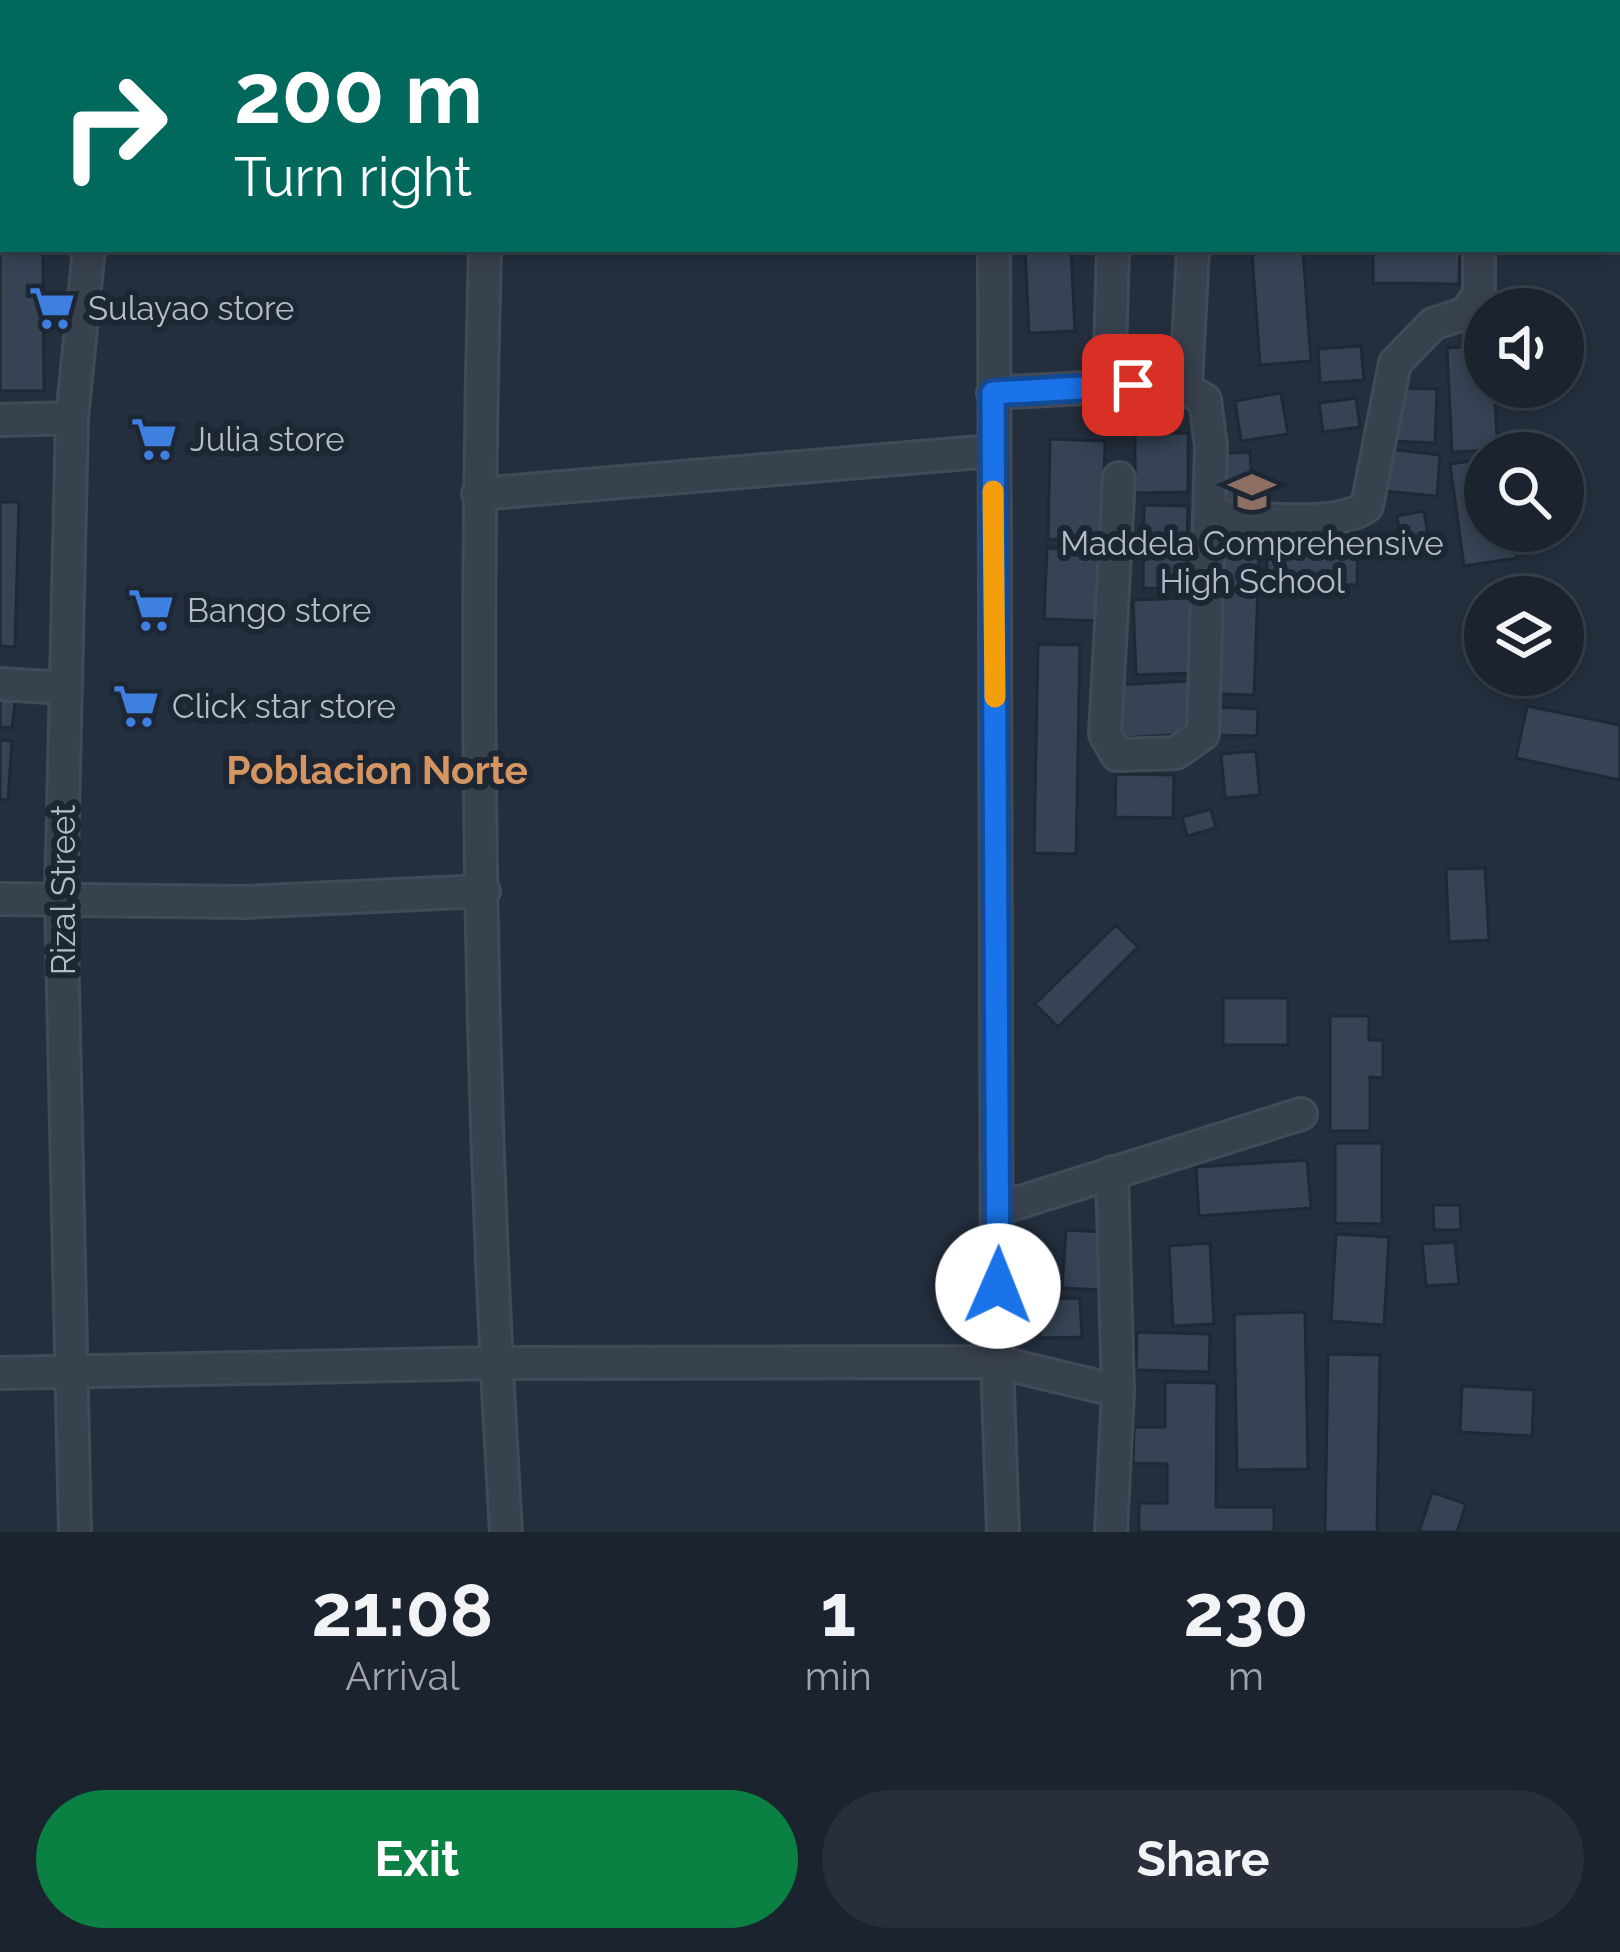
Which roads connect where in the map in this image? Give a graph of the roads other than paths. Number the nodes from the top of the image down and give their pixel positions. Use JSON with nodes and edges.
{"nodes":[{"id":1,"x":89,"y":252,"type":"edge"},
{"id":2,"x":485,"y":252,"type":"edge"},
{"id":3,"x":994,"y":252,"type":"edge"},
{"id":4,"x":1113,"y":252,"type":"edge"},
{"id":5,"x":1193,"y":252,"type":"edge"},
{"id":6,"x":1479,"y":252,"type":"edge"},
{"id":7,"x":1186,"y":385,"type":"junction"},
{"id":8,"x":1108,"y":386,"type":"junction"},
{"id":9,"x":993,"y":393,"type":"junction"},
{"id":10,"x":73,"y":418,"type":"junction"},
{"id":11,"x":0,"y":420,"type":"edge"},
{"id":12,"x":992,"y":451,"type":"junction"},
{"id":13,"x":1119,"y":478,"type":"dead end"},
{"id":14,"x":478,"y":494,"type":"junction"},
{"id":15,"x":1209,"y":516,"type":"junction"},
{"id":16,"x":0,"y":684,"type":"edge"},
{"id":17,"x":66,"y":688,"type":"junction"},
{"id":18,"x":484,"y":892,"type":"junction"},
{"id":19,"x":0,"y":899,"type":"edge"},
{"id":20,"x":61,"y":899,"type":"junction"},
{"id":21,"x":1301,"y":1114,"type":"dead end"},
{"id":22,"x":1112,"y":1172,"type":"junction"},
{"id":23,"x":998,"y":1209,"type":"junction"},
{"id":24,"x":997,"y":1362,"type":"junction"},
{"id":25,"x":496,"y":1363,"type":"junction"},
{"id":26,"x":74,"y":1372,"type":"junction"},
{"id":27,"x":0,"y":1373,"type":"edge"},
{"id":28,"x":1118,"y":1391,"type":"junction"},
{"id":29,"x":75,"y":1532,"type":"edge"},
{"id":30,"x":506,"y":1532,"type":"edge"},
{"id":31,"x":1003,"y":1532,"type":"edge"},
{"id":32,"x":1111,"y":1532,"type":"edge"}],
"edges":[{"from":1,"to":10,"type":"street","name":"Rizal Street"},
{"from":2,"to":14,"type":"street"},
{"from":3,"to":9,"type":"street"},
{"from":4,"to":8,"type":"street"},
{"from":5,"to":7,"type":"street"},
{"from":6,"to":15,"type":"street"},
{"from":7,"to":8,"type":"street"},
{"from":7,"to":15,"type":"street"},
{"from":8,"to":9,"type":"street"},
{"from":9,"to":12,"type":"street"},
{"from":10,"to":11,"type":"street"},
{"from":10,"to":17,"type":"street","name":"Rizal Street"},
{"from":12,"to":14,"type":"street"},
{"from":12,"to":23,"type":"street"},
{"from":13,"to":15,"type":"street"},
{"from":14,"to":18,"type":"street"},
{"from":16,"to":17,"type":"street"},
{"from":17,"to":20,"type":"street","name":"Rizal Street"},
{"from":18,"to":20,"type":"street"},
{"from":18,"to":25,"type":"street"},
{"from":19,"to":20,"type":"street"},
{"from":20,"to":26,"type":"street","name":"Rizal Street"},
{"from":21,"to":22,"type":"street"},
{"from":22,"to":23,"type":"street"},
{"from":22,"to":28,"type":"street"},
{"from":23,"to":24,"type":"street"},
{"from":24,"to":25,"type":"street"},
{"from":24,"to":28,"type":"street"},
{"from":24,"to":31,"type":"street"},
{"from":25,"to":26,"type":"street"},
{"from":25,"to":30,"type":"street"},
{"from":26,"to":27,"type":"street"},
{"from":26,"to":29,"type":"street","name":"Rizal Street"},
{"from":28,"to":32,"type":"street"}]}
